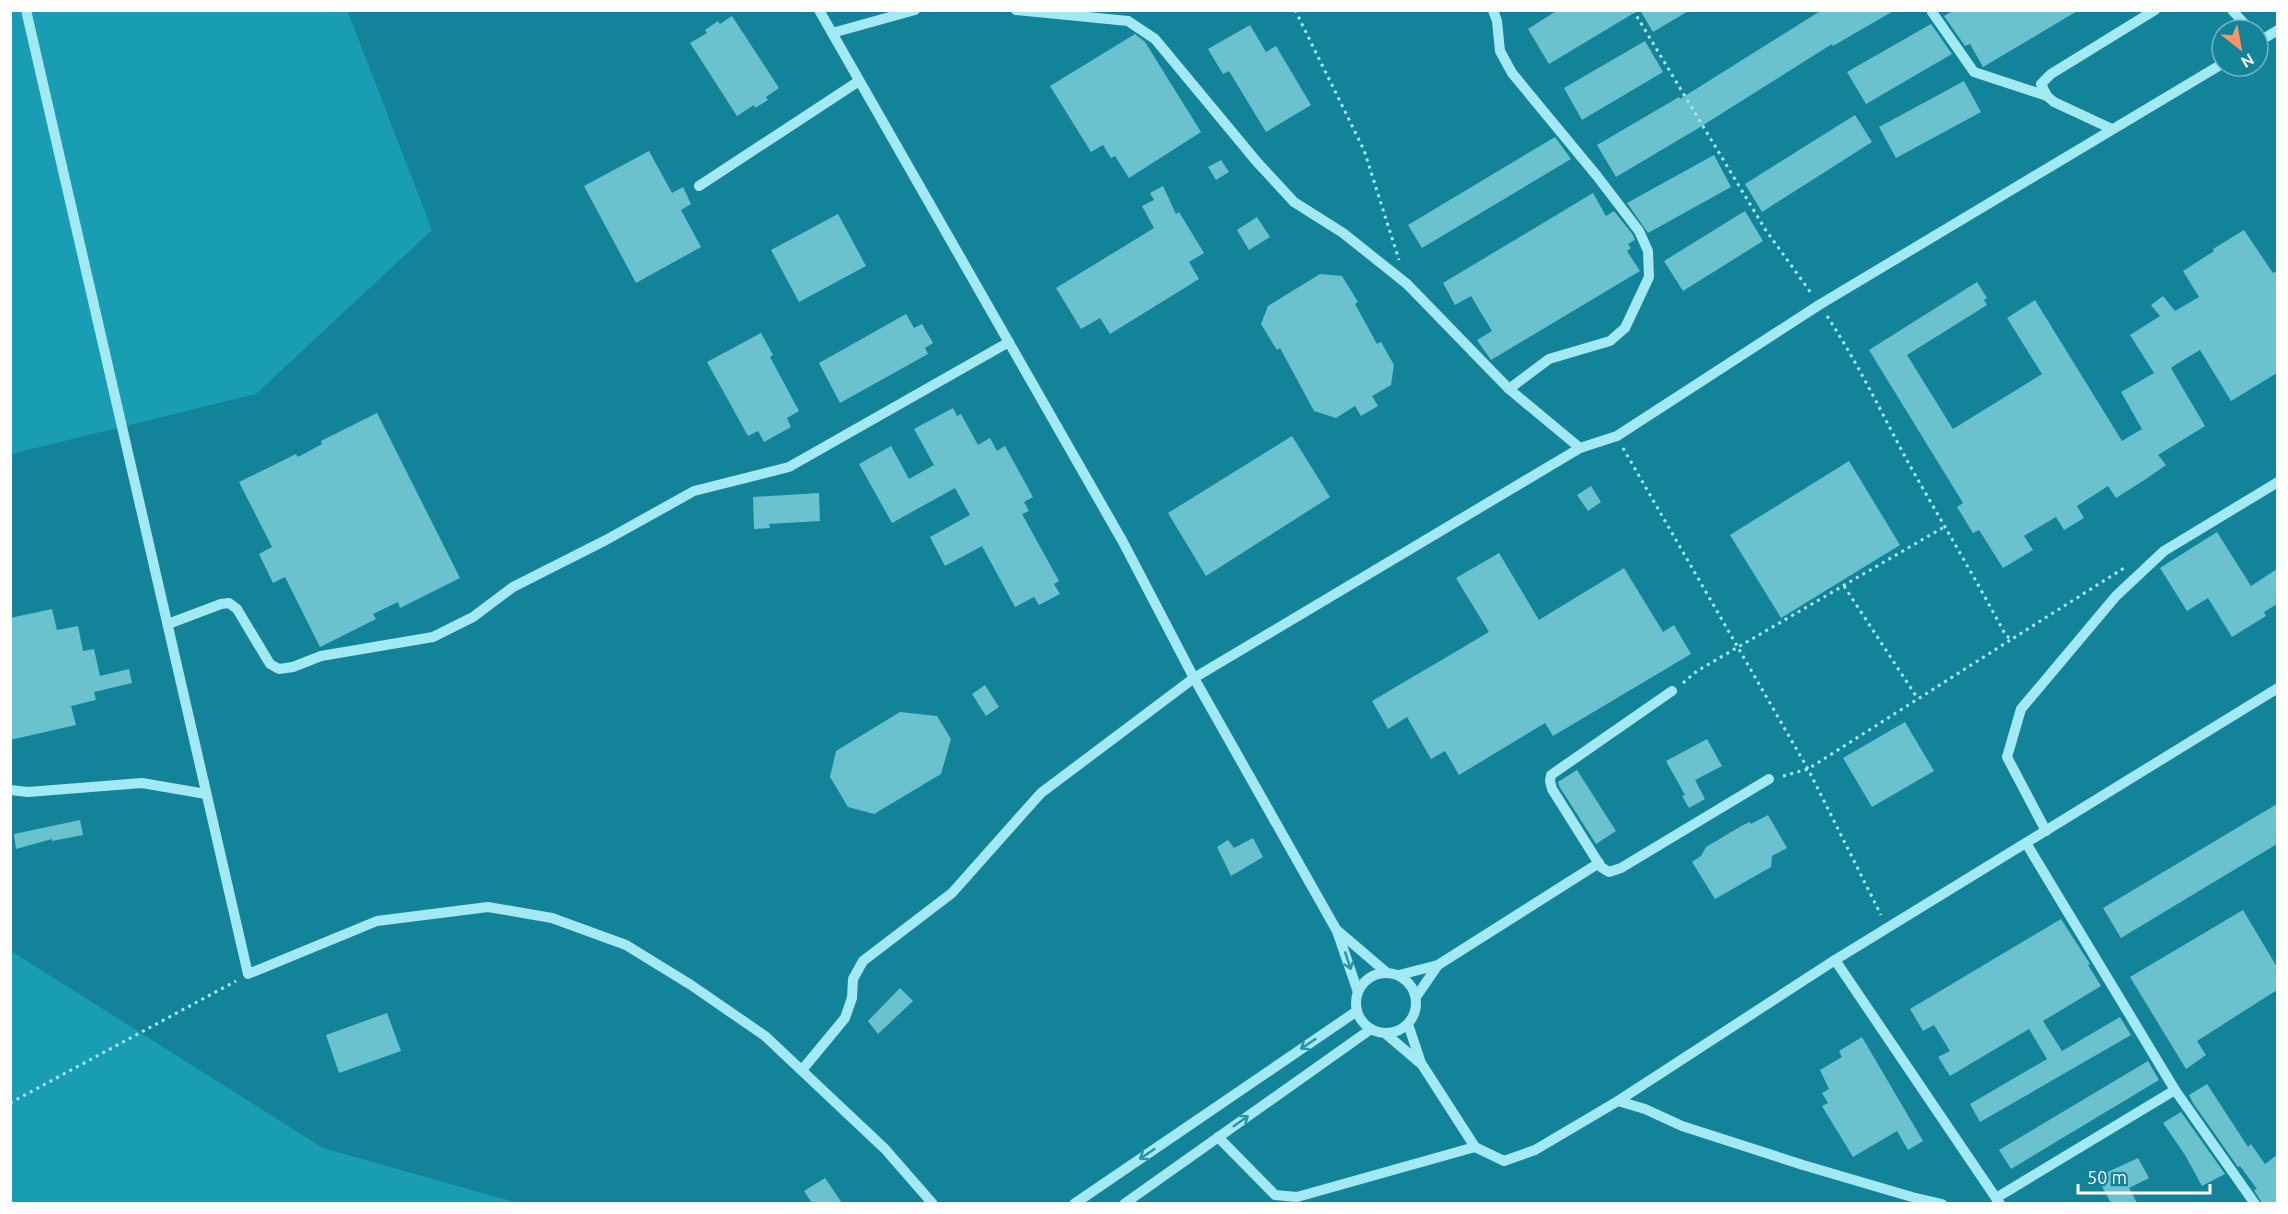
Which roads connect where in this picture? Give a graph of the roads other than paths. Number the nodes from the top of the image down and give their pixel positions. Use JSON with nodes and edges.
{"nodes":[{"id":1,"x":26,"y":10,"type":"edge"},
{"id":2,"x":819,"y":10,"type":"edge"},
{"id":3,"x":915,"y":10,"type":"edge"},
{"id":4,"x":1016,"y":10,"type":"edge"},
{"id":5,"x":1493,"y":10,"type":"edge"},
{"id":6,"x":2156,"y":10,"type":"edge"},
{"id":7,"x":1932,"y":12,"type":"dead end"},
{"id":8,"x":832,"y":33,"type":"junction"},
{"id":9,"x":2210,"y":71,"type":"edge"},
{"id":10,"x":859,"y":81,"type":"junction"},
{"id":11,"x":2047,"y":96,"type":"junction"},
{"id":12,"x":2112,"y":129,"type":"junction"},
{"id":13,"x":699,"y":186,"type":"dead end"},
{"id":14,"x":1009,"y":342,"type":"junction"},
{"id":15,"x":1509,"y":389,"type":"junction"},
{"id":16,"x":1580,"y":448,"type":"junction"},
{"id":17,"x":2277,"y":482,"type":"edge"},
{"id":18,"x":168,"y":624,"type":"junction"},
{"id":19,"x":1194,"y":678,"type":"junction"},
{"id":20,"x":2277,"y":688,"type":"edge"},
{"id":21,"x":1672,"y":691,"type":"road end"},
{"id":22,"x":1769,"y":778,"type":"road end"},
{"id":23,"x":10,"y":790,"type":"edge"},
{"id":24,"x":206,"y":794,"type":"junction"},
{"id":25,"x":2046,"y":831,"type":"junction"},
{"id":26,"x":2026,"y":843,"type":"junction"},
{"id":27,"x":1599,"y":863,"type":"junction"},
{"id":28,"x":1337,"y":931,"type":"junction"},
{"id":29,"x":1835,"y":960,"type":"junction"},
{"id":30,"x":1438,"y":965,"type":"junction"},
{"id":31,"x":1386,"y":972,"type":"junction"},
{"id":32,"x":1399,"y":975,"type":"junction"},
{"id":33,"x":1358,"y":992,"type":"junction"},
{"id":34,"x":1416,"y":997,"type":"junction"},
{"id":35,"x":1357,"y":1011,"type":"junction"},
{"id":36,"x":1408,"y":1024,"type":"junction"},
{"id":37,"x":1371,"y":1029,"type":"junction"},
{"id":38,"x":1386,"y":1034,"type":"junction"},
{"id":39,"x":1420,"y":1063,"type":"junction"},
{"id":40,"x":802,"y":1070,"type":"junction"},
{"id":41,"x":2175,"y":1090,"type":"junction"},
{"id":42,"x":1618,"y":1101,"type":"junction"},
{"id":43,"x":1218,"y":1137,"type":"junction"},
{"id":44,"x":1475,"y":1147,"type":"junction"},
{"id":45,"x":1998,"y":1201,"type":"edge"},
{"id":46,"x":933,"y":1203,"type":"edge"},
{"id":47,"x":1074,"y":1203,"type":"edge"},
{"id":48,"x":1124,"y":1203,"type":"edge"},
{"id":49,"x":1942,"y":1203,"type":"edge"},
{"id":50,"x":2255,"y":1203,"type":"edge"}],
"edges":[{"from":1,"to":18,"type":"lane"},
{"from":2,"to":8,"type":"lane"},
{"from":3,"to":8,"type":"lane"},
{"from":4,"to":15,"type":"lane"},
{"from":5,"to":15,"type":"lane"},
{"from":6,"to":11,"type":"lane"},
{"from":7,"to":11,"type":"lane"},
{"from":8,"to":10,"type":"lane"},
{"from":9,"to":12,"type":"lane"},
{"from":10,"to":13,"type":"lane"},
{"from":10,"to":14,"type":"lane"},
{"from":11,"to":12,"type":"lane"},
{"from":12,"to":16,"type":"lane"},
{"from":14,"to":18,"type":"lane"},
{"from":14,"to":19,"type":"lane"},
{"from":15,"to":16,"type":"lane"},
{"from":16,"to":19,"type":"lane"},
{"from":17,"to":25,"type":"lane"},
{"from":18,"to":24,"type":"lane"},
{"from":19,"to":28,"type":"lane"},
{"from":19,"to":40,"type":"lane"},
{"from":20,"to":25,"type":"lane"},
{"from":21,"to":27,"type":"lane"},
{"from":22,"to":27,"type":"lane"},
{"from":23,"to":24,"type":"lane"},
{"from":24,"to":40,"type":"lane"},
{"from":25,"to":26,"type":"lane"},
{"from":26,"to":29,"type":"lane"},
{"from":26,"to":41,"type":"lane"},
{"from":27,"to":30,"type":"lane"},
{"from":28,"to":31,"type":"lane"},
{"from":28,"to":33,"type":"lane","one_way":true},
{"from":29,"to":42,"type":"lane"},
{"from":29,"to":45,"type":"lane"},
{"from":30,"to":32,"type":"lane"},
{"from":30,"to":34,"type":"lane"},
{"from":31,"to":32,"type":"lane"},
{"from":31,"to":33,"type":"lane"},
{"from":32,"to":34,"type":"lane"},
{"from":33,"to":35,"type":"lane"},
{"from":34,"to":36,"type":"lane"},
{"from":35,"to":37,"type":"lane"},
{"from":35,"to":47,"type":"lane","one_way":true},
{"from":36,"to":38,"type":"lane"},
{"from":36,"to":39,"type":"lane"},
{"from":37,"to":38,"type":"lane"},
{"from":43,"to":37,"type":"lane","one_way":true},
{"from":38,"to":39,"type":"lane"},
{"from":39,"to":44,"type":"lane"},
{"from":40,"to":46,"type":"lane"},
{"from":41,"to":45,"type":"lane"},
{"from":41,"to":50,"type":"lane"},
{"from":42,"to":44,"type":"lane"},
{"from":42,"to":49,"type":"lane"},
{"from":43,"to":44,"type":"lane"},
{"from":43,"to":48,"type":"lane"}]}
